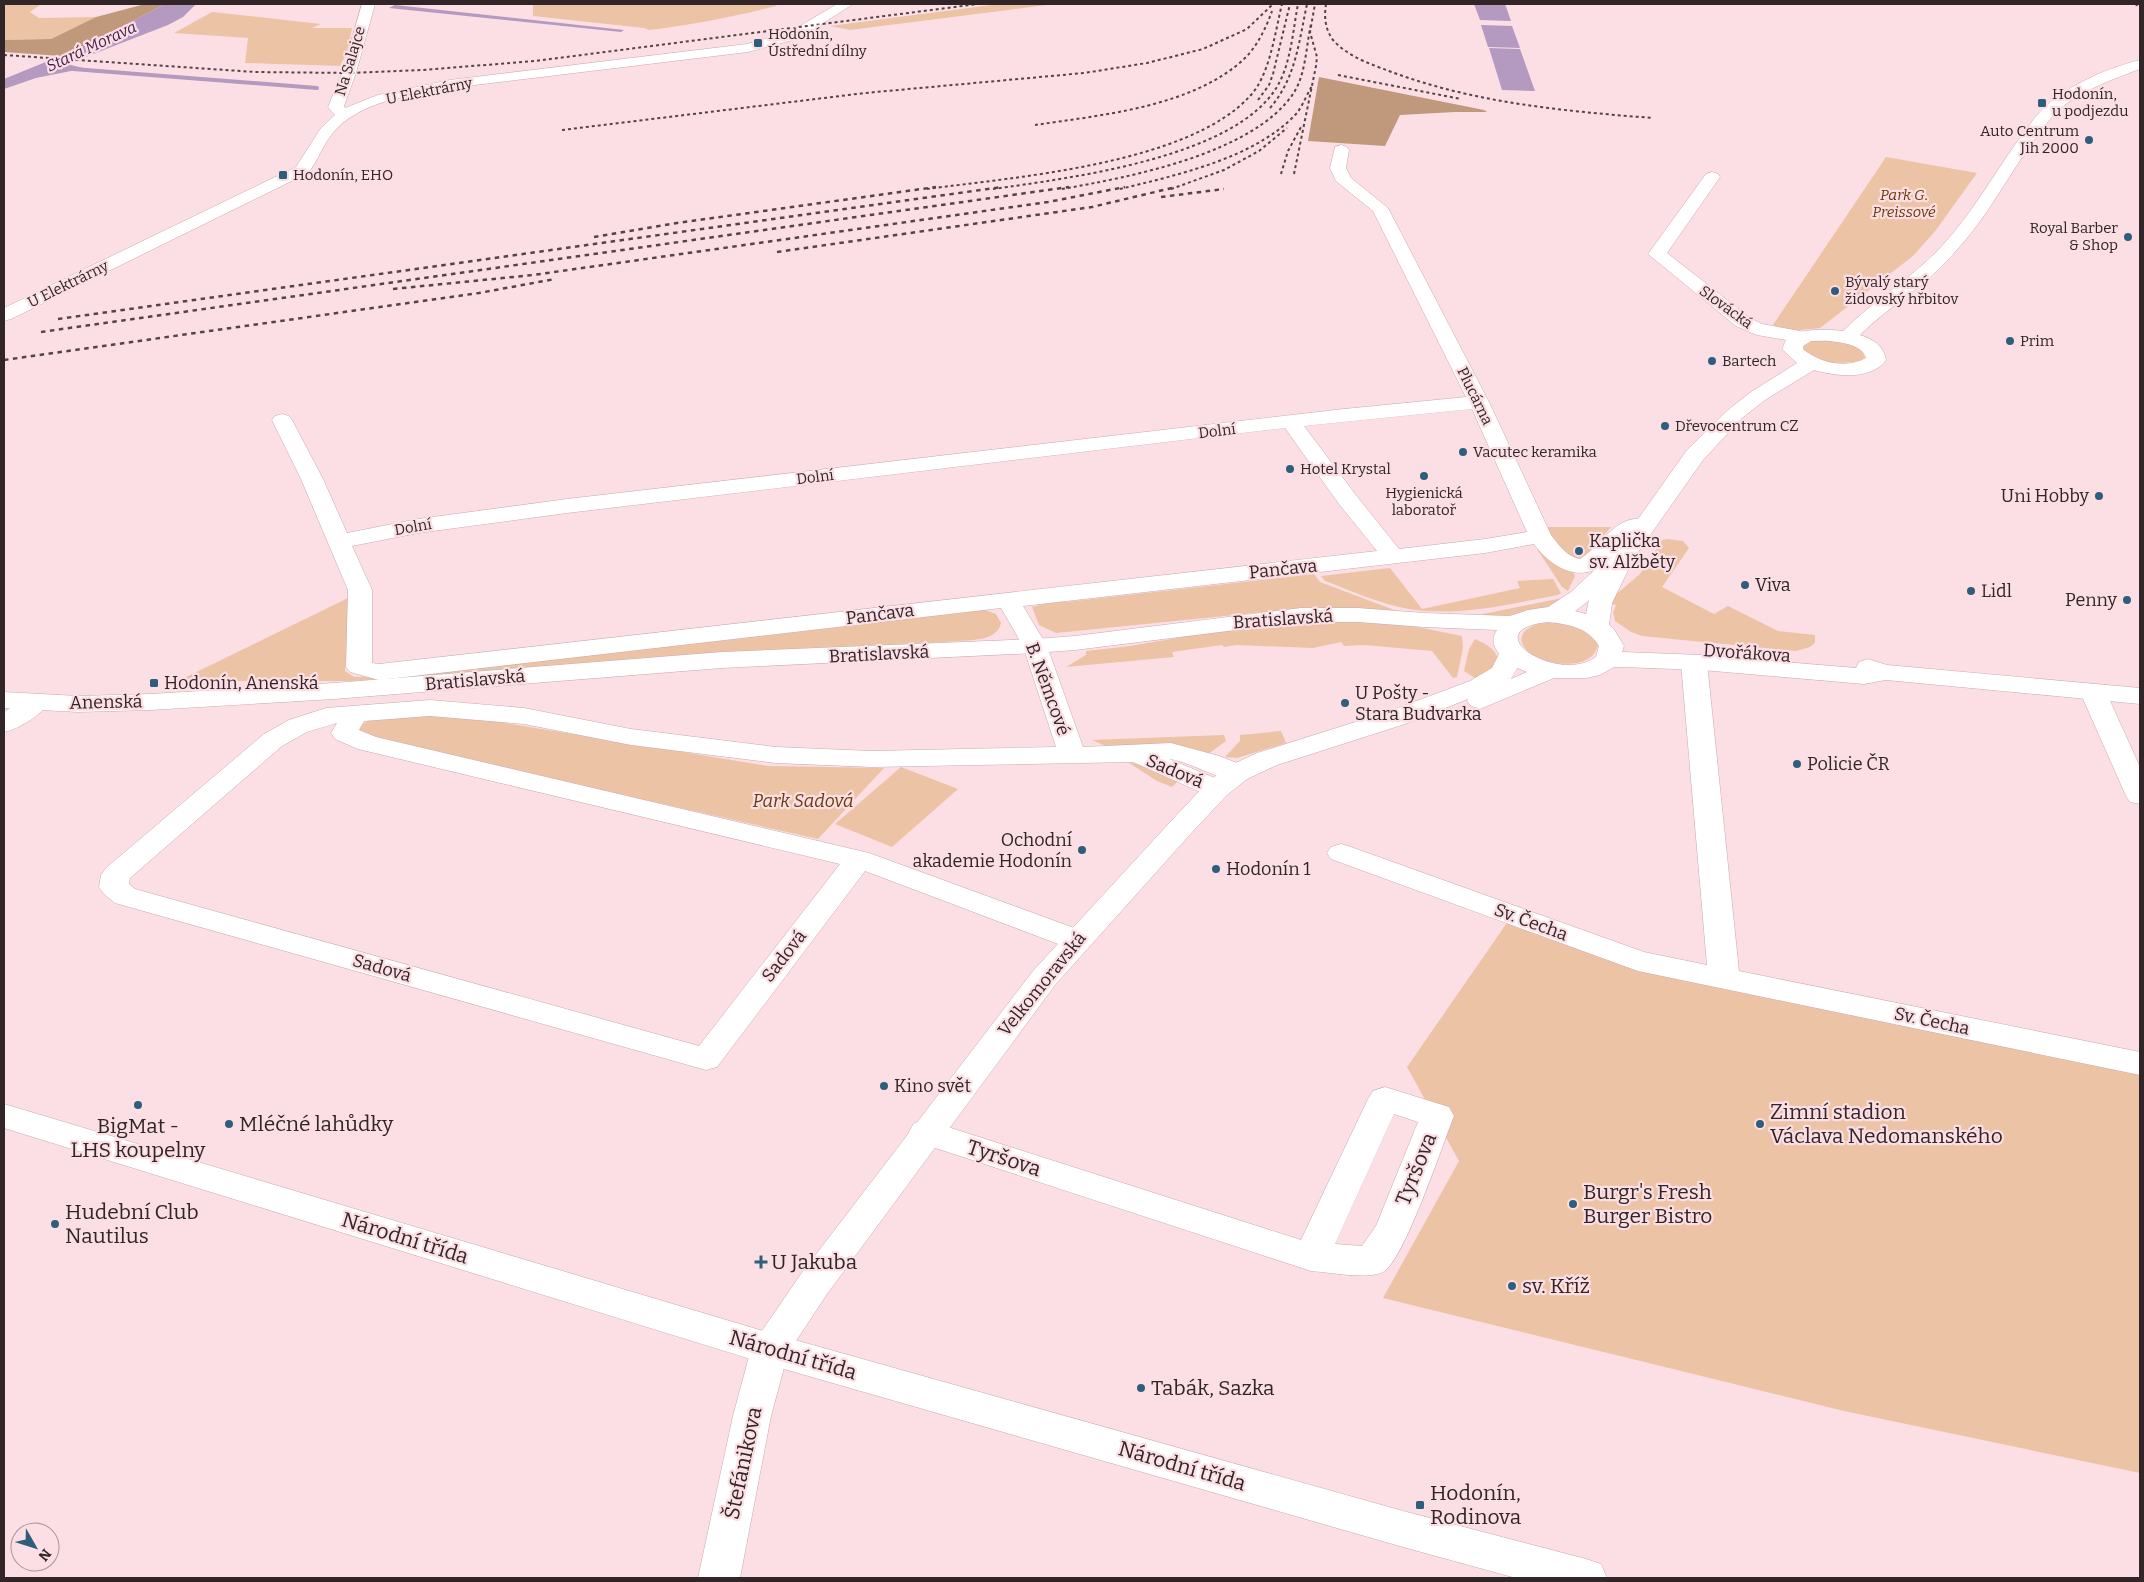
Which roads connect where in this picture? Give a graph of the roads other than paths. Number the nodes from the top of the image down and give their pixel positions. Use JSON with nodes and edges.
{"nodes":[{"id":1,"x":368,"y":4,"type":"edge"},
{"id":2,"x":846,"y":4,"type":"edge"},
{"id":3,"x":2140,"y":64,"type":"edge"},
{"id":4,"x":344,"y":116,"type":"junction"},
{"id":5,"x":1341,"y":150,"type":"dead end"},
{"id":6,"x":1712,"y":178,"type":"dead end"},
{"id":7,"x":4,"y":315,"type":"edge"},
{"id":8,"x":1847,"y":338,"type":"junction"},
{"id":9,"x":1798,"y":341,"type":"junction"},
{"id":10,"x":1812,"y":363,"type":"junction"},
{"id":11,"x":1479,"y":402,"type":"junction"},
{"id":12,"x":282,"y":420,"type":"dead end"},
{"id":13,"x":1291,"y":422,"type":"junction"},
{"id":14,"x":1644,"y":525,"type":"junction"},
{"id":15,"x":1540,"y":536,"type":"junction"},
{"id":16,"x":340,"y":541,"type":"junction"},
{"id":17,"x":1393,"y":556,"type":"junction"},
{"id":18,"x":1622,"y":558,"type":"junction"},
{"id":19,"x":1007,"y":600,"type":"junction"},
{"id":20,"x":1553,"y":615,"type":"junction"},
{"id":21,"x":1601,"y":631,"type":"junction"},
{"id":22,"x":1511,"y":640,"type":"junction"},
{"id":23,"x":1035,"y":646,"type":"junction"},
{"id":24,"x":1606,"y":661,"type":"junction"},
{"id":25,"x":1550,"y":671,"type":"junction"},
{"id":26,"x":1886,"y":672,"type":"junction"},
{"id":27,"x":1696,"y":673,"type":"junction"},
{"id":28,"x":334,"y":691,"type":"joint"},
{"id":29,"x":2093,"y":692,"type":"junction"},
{"id":30,"x":2140,"y":696,"type":"edge"},
{"id":31,"x":4,"y":700,"type":"edge"},
{"id":32,"x":37,"y":702,"type":"junction"},
{"id":33,"x":356,"y":713,"type":"junction"},
{"id":34,"x":1396,"y":718,"type":"junction"},
{"id":35,"x":4,"y":724,"type":"edge"},
{"id":36,"x":1072,"y":754,"type":"junction"},
{"id":37,"x":1227,"y":781,"type":"junction"},
{"id":38,"x":2140,"y":796,"type":"edge"},
{"id":39,"x":1341,"y":853,"type":"dead end"},
{"id":40,"x":859,"y":858,"type":"junction"},
{"id":41,"x":1077,"y":940,"type":"junction"},
{"id":42,"x":1724,"y":978,"type":"junction"},
{"id":43,"x":2140,"y":1064,"type":"edge"},
{"id":44,"x":4,"y":1116,"type":"edge"},
{"id":45,"x":926,"y":1132,"type":"junction"},
{"id":46,"x":1311,"y":1256,"type":"junction"},
{"id":47,"x":770,"y":1349,"type":"junction"},
{"id":48,"x":719,"y":1578,"type":"edge"},
{"id":49,"x":1586,"y":1578,"type":"edge"}],
"edges":[{"from":1,"to":4,"type":"street","name":"Na Salajce"},
{"from":2,"to":4,"type":"street","name":"U Elektrárny"},
{"from":3,"to":8,"type":"street"},
{"from":4,"to":7,"type":"street","name":"U Elektrárny"},
{"from":5,"to":11,"type":"street","name":"Plucárna"},
{"from":6,"to":9,"type":"street","name":"Slovácká"},
{"from":8,"to":9,"type":"street"},
{"from":8,"to":10,"type":"street"},
{"from":9,"to":10,"type":"street"},
{"from":10,"to":14,"type":"street"},
{"from":11,"to":13,"type":"street"},
{"from":11,"to":15,"type":"street","name":"Plucárna"},
{"from":12,"to":16,"type":"street"},
{"from":13,"to":16,"type":"street","name":"Dolní"},
{"from":13,"to":17,"type":"street"},
{"from":14,"to":15,"type":"street","name":"Plucárna"},
{"from":14,"to":18,"type":"street"},
{"from":15,"to":17,"type":"street","name":"Pančava"},
{"from":16,"to":19,"type":"street","name":"Pančava"},
{"from":17,"to":19,"type":"street","name":"Pančava"},
{"from":18,"to":20,"type":"street"},
{"from":18,"to":21,"type":"street"},
{"from":19,"to":23,"type":"street","name":"B. Němcové"},
{"from":20,"to":21,"type":"street"},
{"from":20,"to":22,"type":"street"},
{"from":21,"to":24,"type":"street"},
{"from":21,"to":26,"type":"street","name":"Dvořákova"},
{"from":22,"to":23,"type":"street","name":"Bratislavská"},
{"from":22,"to":25,"type":"street","name":"Velkomoravská"},
{"from":22,"to":34,"type":"street","name":"Velkomoravská"},
{"from":23,"to":28,"type":"street","name":"Bratislavská"},
{"from":23,"to":36,"type":"street","name":"B. Němcové"},
{"from":24,"to":25,"type":"street","name":"Velkomoravská"},
{"from":24,"to":27,"type":"street","name":"Dvořákova"},
{"from":25,"to":34,"type":"street","name":"Velkomoravská"},
{"from":26,"to":27,"type":"street","name":"Dvořákova"},
{"from":26,"to":29,"type":"street","name":"Dvořákova"},
{"from":27,"to":42,"type":"street"},
{"from":28,"to":32,"type":"street","name":"Anenská"},
{"from":29,"to":30,"type":"street","name":"Dvořákova"},
{"from":29,"to":38,"type":"street"},
{"from":31,"to":32,"type":"street","name":"Anenská"},
{"from":32,"to":35,"type":"street"},
{"from":33,"to":36,"type":"street","name":"Sadová"},
{"from":33,"to":40,"type":"street"},
{"from":33,"to":40,"type":"street","name":"Sadová"},
{"from":34,"to":37,"type":"street","name":"Velkomoravská"},
{"from":36,"to":37,"type":"street","name":"Sadová"},
{"from":37,"to":41,"type":"street","name":"Velkomoravská"},
{"from":39,"to":42,"type":"street","name":"Sv. Čecha"},
{"from":40,"to":41,"type":"street"},
{"from":41,"to":45,"type":"street","name":"Velkomoravská"},
{"from":42,"to":43,"type":"street","name":"Sv. Čecha"},
{"from":44,"to":47,"type":"street","name":"Národní třída"},
{"from":45,"to":46,"type":"street","name":"Tyršova"},
{"from":45,"to":47,"type":"street","name":"Velkomoravská"},
{"from":46,"to":46,"type":"street","name":"Tyršova"},
{"from":47,"to":48,"type":"street","name":"Štefánikova"},
{"from":47,"to":49,"type":"street","name":"Národní třída"}]}
